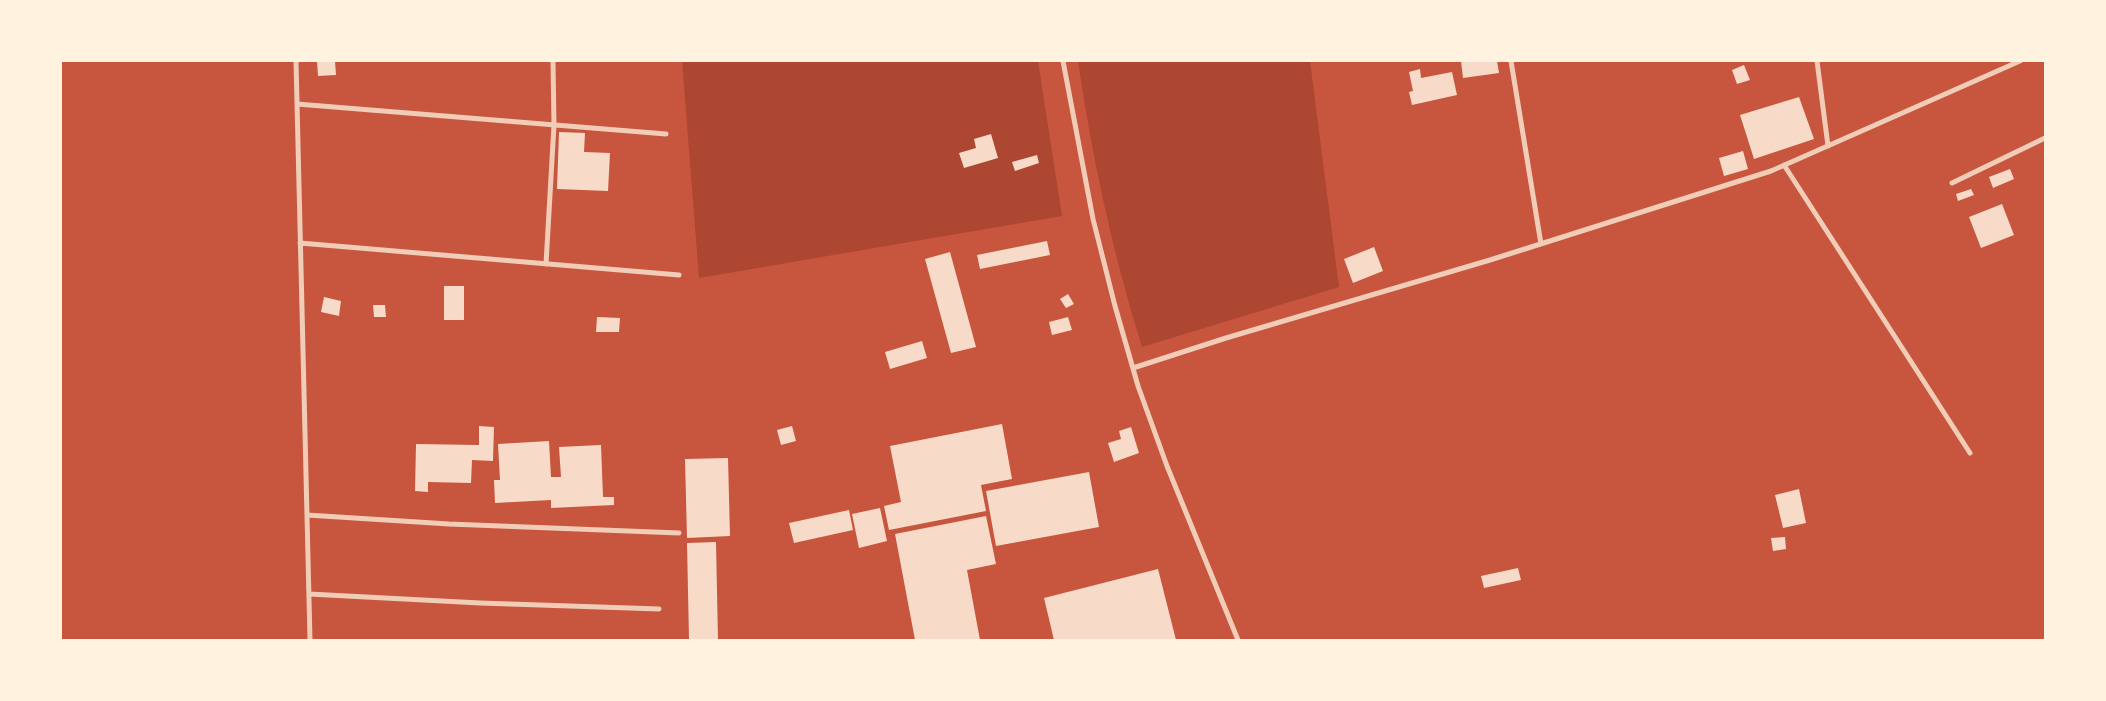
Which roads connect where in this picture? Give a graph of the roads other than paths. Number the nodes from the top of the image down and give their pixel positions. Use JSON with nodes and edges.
{"nodes":[{"id":1,"x":296,"y":61,"type":"edge"},
{"id":2,"x":553,"y":61,"type":"edge"},
{"id":3,"x":1063,"y":61,"type":"edge"},
{"id":4,"x":1511,"y":61,"type":"edge"},
{"id":5,"x":1817,"y":61,"type":"edge"},
{"id":6,"x":2020,"y":61,"type":"edge"},
{"id":7,"x":297,"y":104,"type":"junction"},
{"id":8,"x":554,"y":125,"type":"junction"},
{"id":9,"x":666,"y":134,"type":"dead end"},
{"id":10,"x":2045,"y":138,"type":"edge"},
{"id":11,"x":1828,"y":146,"type":"junction"},
{"id":12,"x":1784,"y":165,"type":"junction"},
{"id":13,"x":1952,"y":183,"type":"dead end"},
{"id":14,"x":300,"y":243,"type":"junction"},
{"id":15,"x":1541,"y":244,"type":"junction"},
{"id":16,"x":546,"y":264,"type":"junction"},
{"id":17,"x":680,"y":274,"type":"dead end"},
{"id":18,"x":1133,"y":368,"type":"junction"},
{"id":19,"x":1970,"y":453,"type":"dead end"},
{"id":20,"x":307,"y":515,"type":"junction"},
{"id":21,"x":679,"y":533,"type":"dead end"},
{"id":22,"x":308,"y":594,"type":"junction"},
{"id":23,"x":658,"y":609,"type":"dead end"},
{"id":24,"x":310,"y":640,"type":"edge"},
{"id":25,"x":1238,"y":640,"type":"edge"}],
"edges":[{"from":1,"to":7,"type":"street"},
{"from":2,"to":8,"type":"street"},
{"from":3,"to":18,"type":"street"},
{"from":4,"to":15,"type":"street"},
{"from":5,"to":11,"type":"street"},
{"from":6,"to":11,"type":"street"},
{"from":7,"to":8,"type":"street"},
{"from":7,"to":14,"type":"street"},
{"from":8,"to":9,"type":"street"},
{"from":8,"to":16,"type":"street"},
{"from":10,"to":13,"type":"street"},
{"from":11,"to":12,"type":"street"},
{"from":12,"to":15,"type":"street"},
{"from":12,"to":19,"type":"street"},
{"from":14,"to":16,"type":"street"},
{"from":14,"to":20,"type":"street"},
{"from":15,"to":18,"type":"street"},
{"from":16,"to":17,"type":"street"},
{"from":18,"to":25,"type":"street"},
{"from":20,"to":21,"type":"street"},
{"from":20,"to":22,"type":"street"},
{"from":22,"to":23,"type":"street"},
{"from":22,"to":24,"type":"street"}]}
